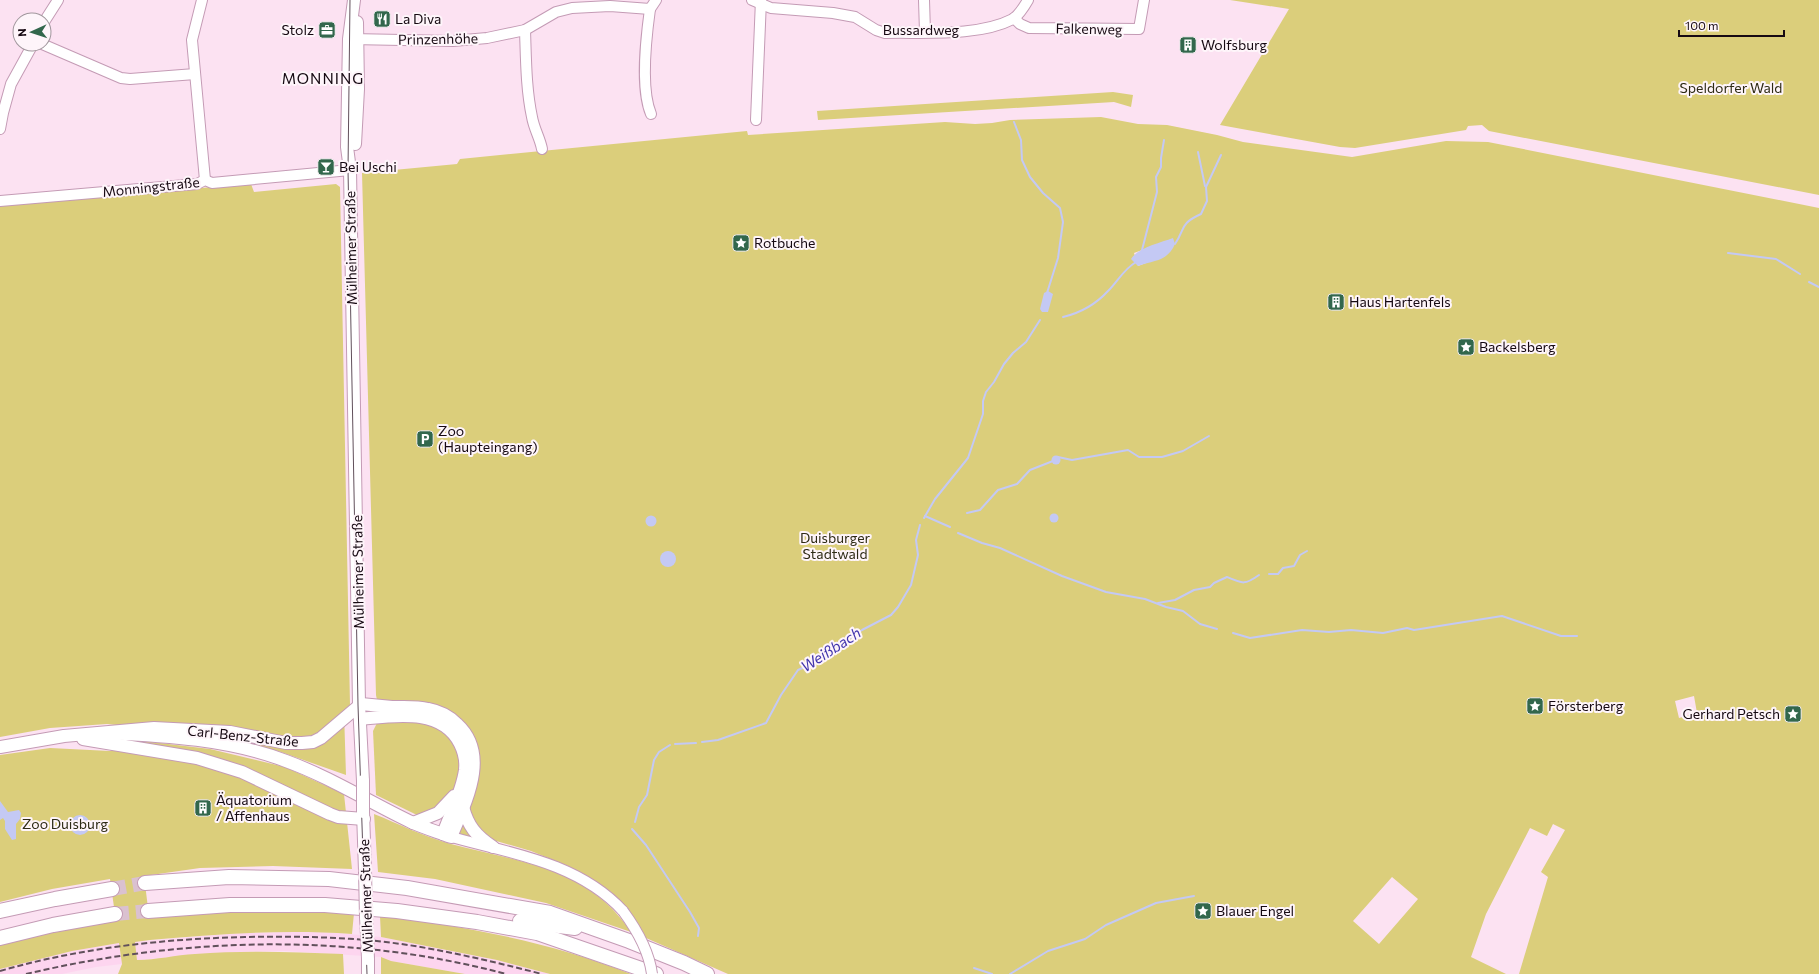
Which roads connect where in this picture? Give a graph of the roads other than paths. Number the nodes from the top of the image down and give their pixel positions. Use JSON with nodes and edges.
{"nodes":[{"id":1,"x":58,"y":0,"type":"edge"},
{"id":2,"x":202,"y":0,"type":"edge"},
{"id":3,"x":354,"y":0,"type":"edge"},
{"id":4,"x":656,"y":0,"type":"edge"},
{"id":5,"x":924,"y":0,"type":"edge"},
{"id":6,"x":1028,"y":0,"type":"edge"},
{"id":7,"x":1144,"y":0,"type":"edge"},
{"id":8,"x":758,"y":1,"type":"edge"},
{"id":9,"x":572,"y":4,"type":"edge"},
{"id":10,"x":650,"y":9,"type":"junction"},
{"id":11,"x":50,"y":12,"type":"edge"},
{"id":12,"x":1014,"y":18,"type":"junction"},
{"id":13,"x":525,"y":30,"type":"junction"},
{"id":14,"x":925,"y":32,"type":"junction"},
{"id":15,"x":354,"y":39,"type":"junction"},
{"id":16,"x":52,"y":48,"type":"edge"},
{"id":17,"x":29,"y":52,"type":"edge"},
{"id":18,"x":195,"y":74,"type":"junction"},
{"id":19,"x":0,"y":83,"type":"edge"},
{"id":20,"x":11,"y":84,"type":"junction"},
{"id":21,"x":652,"y":114,"type":"dead end"},
{"id":22,"x":756,"y":120,"type":"dead end"},
{"id":23,"x":0,"y":129,"type":"edge"},
{"id":24,"x":542,"y":149,"type":"dead end"},
{"id":25,"x":350,"y":170,"type":"junction"},
{"id":26,"x":205,"y":180,"type":"junction"},
{"id":27,"x":0,"y":201,"type":"edge"},
{"id":28,"x":359,"y":704,"type":"junction"},
{"id":29,"x":360,"y":718,"type":"junction"},
{"id":30,"x":104,"y":733,"type":"junction"},
{"id":31,"x":64,"y":736,"type":"junction"},
{"id":32,"x":0,"y":747,"type":"edge"},
{"id":33,"x":460,"y":787,"type":"junction"},
{"id":34,"x":463,"y":807,"type":"junction"},
{"id":35,"x":363,"y":815,"type":"junction"},
{"id":36,"x":413,"y":823,"type":"junction"},
{"id":37,"x":447,"y":836,"type":"junction"},
{"id":38,"x":493,"y":847,"type":"junction"},
{"id":39,"x":145,"y":884,"type":"tunnel mouth"},
{"id":40,"x":112,"y":889,"type":"tunnel mouth"},
{"id":41,"x":0,"y":911,"type":"edge"},
{"id":42,"x":599,"y":931,"type":"junction"},
{"id":43,"x":0,"y":932,"type":"edge"},
{"id":44,"x":0,"y":938,"type":"edge"},
{"id":45,"x":368,"y":974,"type":"edge"},
{"id":46,"x":654,"y":974,"type":"edge"},
{"id":47,"x":707,"y":974,"type":"edge"}],
"edges":[{"from":1,"to":11,"type":"street"},
{"from":2,"to":18,"type":"street"},
{"from":3,"to":15,"type":"main road","name":"Mülheimer Straße"},
{"from":4,"to":10,"type":"street"},
{"from":5,"to":14,"type":"street"},
{"from":6,"to":12,"type":"street"},
{"from":7,"to":12,"type":"street","name":"Falkenweg"},
{"from":8,"to":14,"type":"street","name":"Bussardweg"},
{"from":8,"to":22,"type":"street"},
{"from":9,"to":10,"type":"street","name":"Prinzenhöhe"},
{"from":9,"to":13,"type":"street","name":"Prinzenhöhe"},
{"from":10,"to":21,"type":"street"},
{"from":12,"to":14,"type":"street","name":"Bussardweg"},
{"from":13,"to":15,"type":"street","name":"Prinzenhöhe"},
{"from":13,"to":24,"type":"street"},
{"from":15,"to":25,"type":"main road","name":"Mülheimer Straße"},
{"from":16,"to":18,"type":"street"},
{"from":17,"to":20,"type":"street"},
{"from":18,"to":26,"type":"street"},
{"from":19,"to":20,"type":"street"},
{"from":20,"to":23,"type":"street"},
{"from":25,"to":26,"type":"street","name":"Monningstraße"},
{"from":25,"to":28,"type":"main road","name":"Mülheimer Straße"},
{"from":26,"to":27,"type":"street","name":"Monningstraße"},
{"from":28,"to":29,"type":"main road","name":"Mülheimer Straße"},
{"from":28,"to":30,"type":"main road","name":"Carl-Benz-Straße"},
{"from":28,"to":34,"type":"main road"},
{"from":29,"to":33,"type":"main road"},
{"from":29,"to":35,"type":"main road","name":"Mülheimer Straße","bridge":true},
{"from":30,"to":31,"type":"main road","name":"Carl-Benz-Straße"},
{"from":30,"to":36,"type":"main road","name":"Carl-Benz-Straße"},
{"from":31,"to":32,"type":"main road","name":"Carl-Benz-Straße"},
{"from":31,"to":35,"type":"main road"},
{"from":33,"to":36,"type":"main road"},
{"from":33,"to":37,"type":"main road"},
{"from":34,"to":37,"type":"main road"},
{"from":34,"to":38,"type":"main road"},
{"from":35,"to":45,"type":"main road","name":"Mülheimer Straße","bridge":true},
{"from":36,"to":37,"type":"main road","name":"Carl-Benz-Straße"},
{"from":37,"to":38,"type":"street","name":"Carl-Benz-Straße"},
{"from":38,"to":46,"type":"street","name":"Carl-Benz-Straße","bridge":true},
{"from":39,"to":42,"type":"highway"},
{"from":40,"to":41,"type":"highway"},
{"from":42,"to":46,"type":"highway"},
{"from":42,"to":47,"type":"highway"},
{"from":43,"to":44,"type":"highway"}]}
